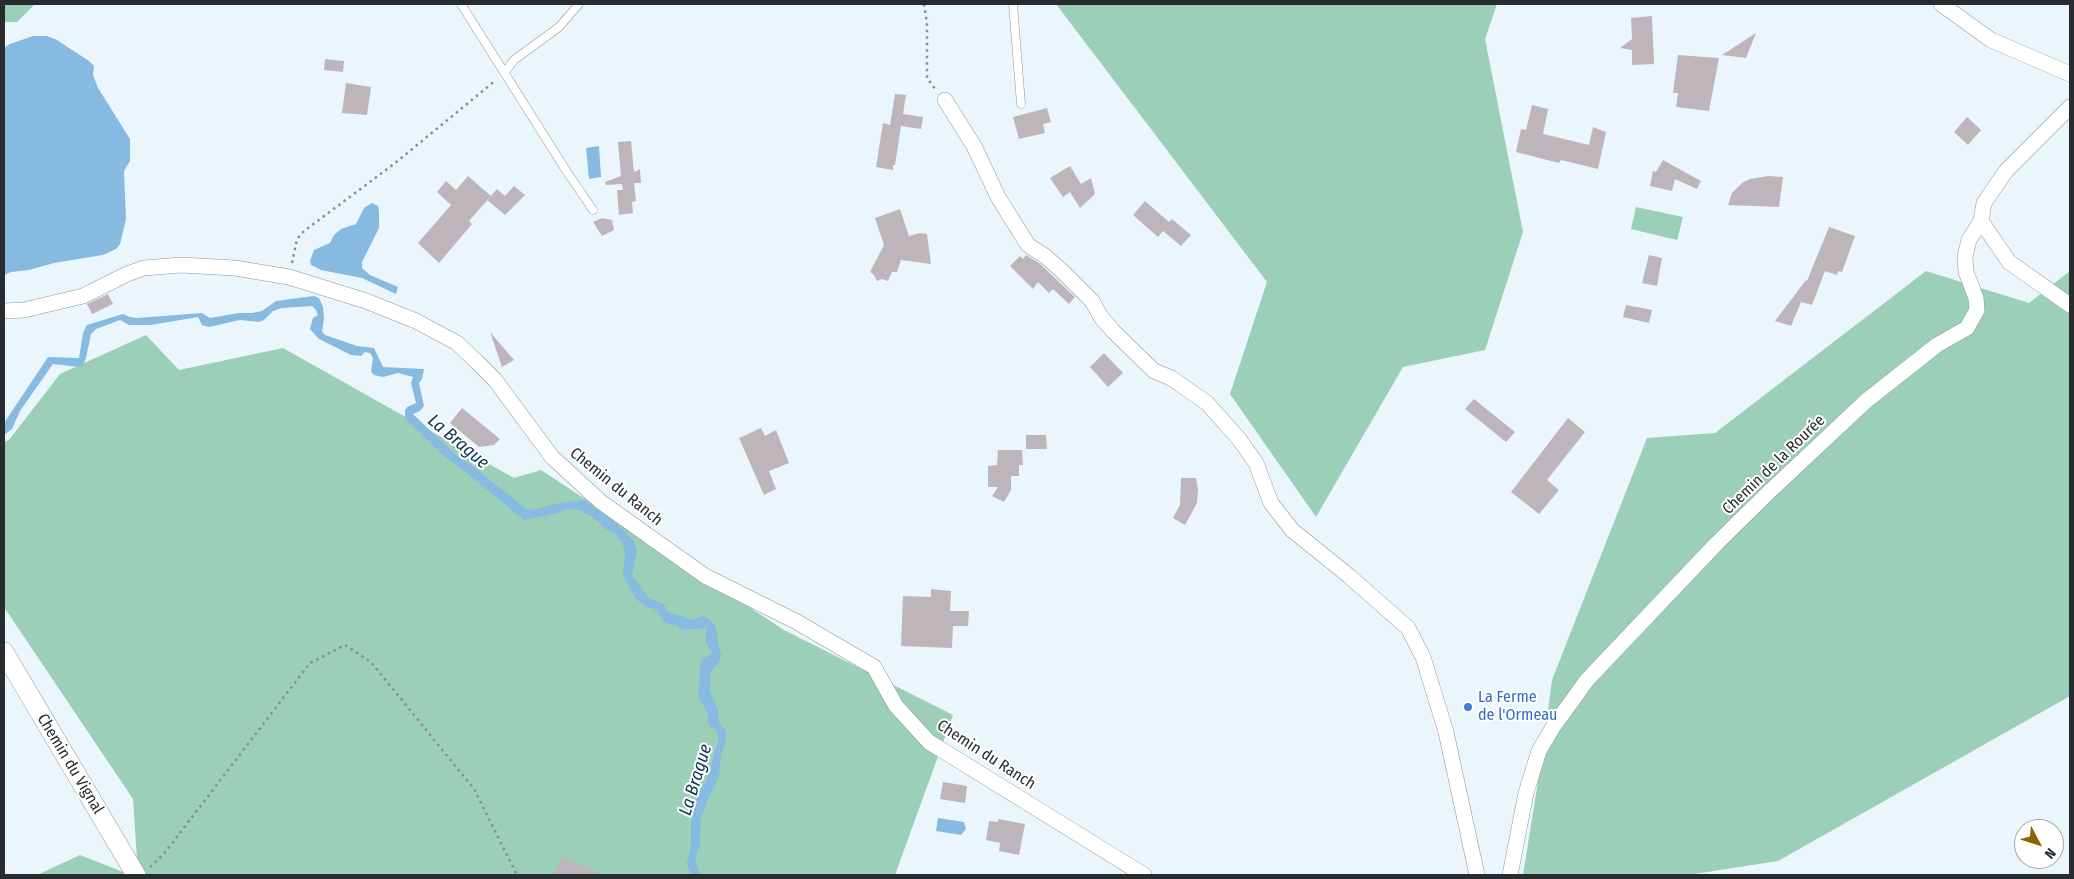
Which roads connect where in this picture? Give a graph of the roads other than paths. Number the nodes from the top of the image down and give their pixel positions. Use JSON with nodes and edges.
{"nodes":[{"id":1,"x":462,"y":4,"type":"edge"},
{"id":2,"x":578,"y":4,"type":"edge"},
{"id":3,"x":1013,"y":4,"type":"edge"},
{"id":4,"x":1941,"y":4,"type":"edge"},
{"id":5,"x":505,"y":72,"type":"junction"},
{"id":6,"x":2070,"y":74,"type":"edge"},
{"id":7,"x":945,"y":100,"type":"road end"},
{"id":8,"x":1021,"y":104,"type":"dead end"},
{"id":9,"x":2070,"y":107,"type":"edge"},
{"id":10,"x":593,"y":210,"type":"dead end"},
{"id":11,"x":1981,"y":221,"type":"junction"},
{"id":12,"x":2070,"y":306,"type":"edge"},
{"id":13,"x":4,"y":311,"type":"edge"},
{"id":14,"x":4,"y":652,"type":"edge"},
{"id":15,"x":142,"y":873,"type":"edge"},
{"id":16,"x":1144,"y":875,"type":"edge"},
{"id":17,"x":1477,"y":875,"type":"edge"},
{"id":18,"x":1510,"y":875,"type":"edge"}],
"edges":[{"from":1,"to":5,"type":"lane"},
{"from":2,"to":5,"type":"lane"},
{"from":3,"to":8,"type":"lane"},
{"from":4,"to":6,"type":"street"},
{"from":5,"to":10,"type":"lane"},
{"from":7,"to":17,"type":"street"},
{"from":9,"to":11,"type":"street","name":"Chemin de la Rourée"},
{"from":11,"to":12,"type":"street"},
{"from":11,"to":18,"type":"street","name":"Chemin de la Rourée"},
{"from":13,"to":16,"type":"street","name":"Chemin du Ranch"},
{"from":14,"to":15,"type":"street","name":"Chemin du Vignal"}]}
